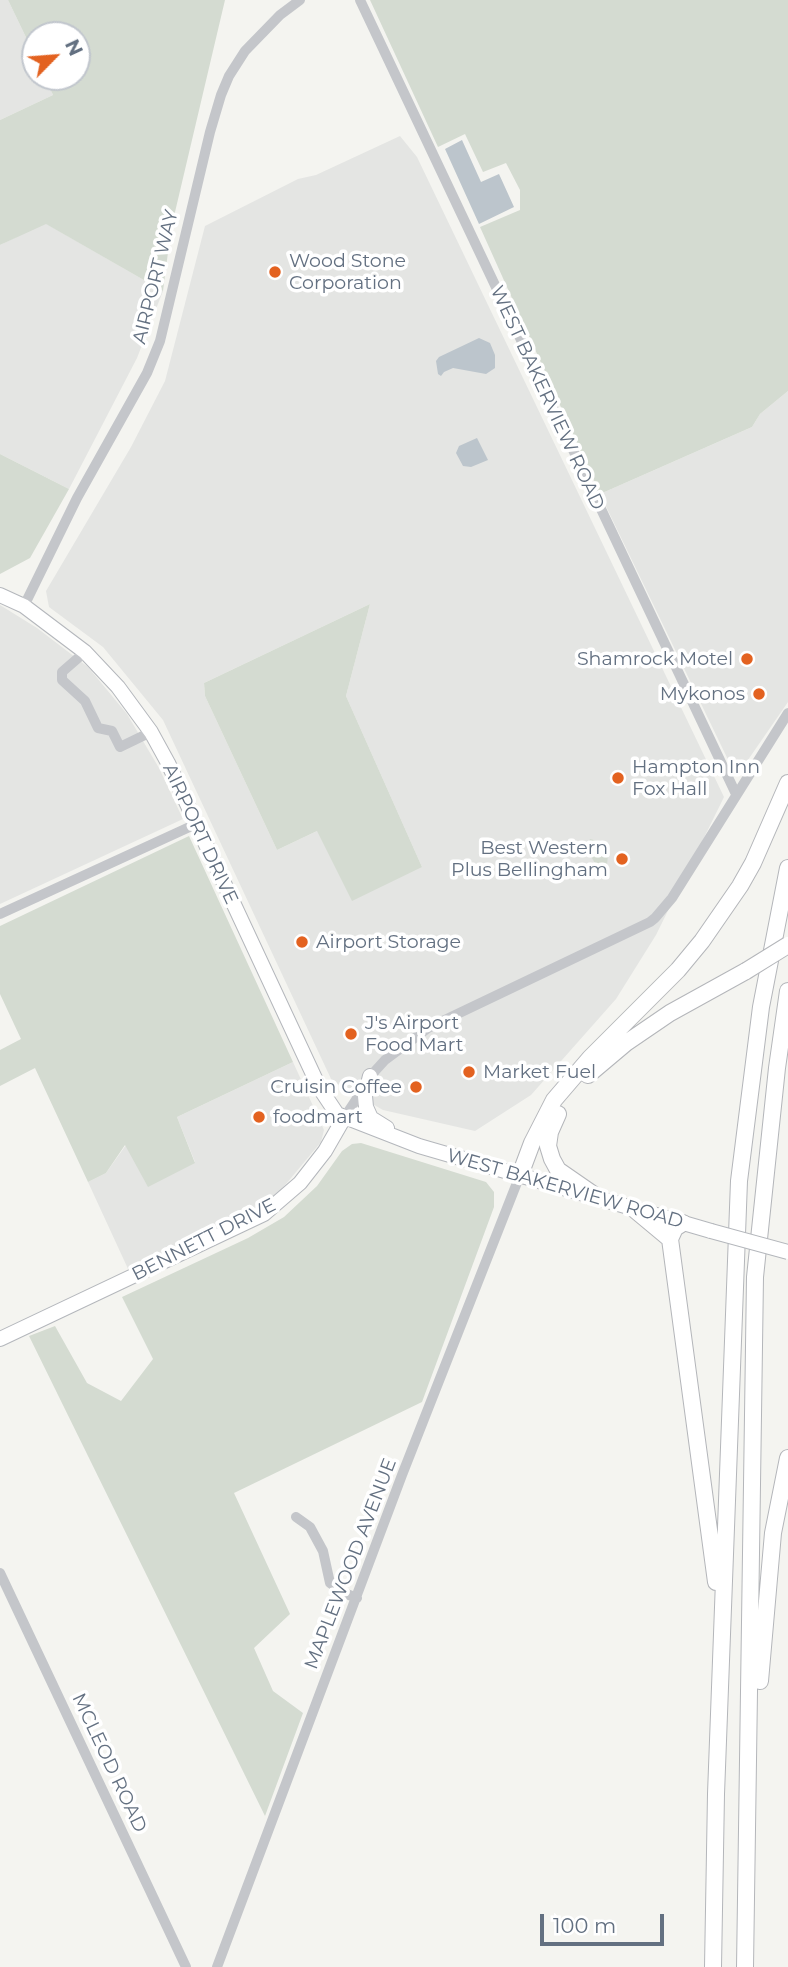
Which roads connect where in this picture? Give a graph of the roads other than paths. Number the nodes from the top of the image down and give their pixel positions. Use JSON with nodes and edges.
{"nodes":[{"id":1,"x":300,"y":0,"type":"edge"},
{"id":2,"x":360,"y":0,"type":"edge"},
{"id":3,"x":0,"y":595,"type":"edge"},
{"id":4,"x":24,"y":606,"type":"junction"},
{"id":5,"x":85,"y":652,"type":"junction"},
{"id":6,"x":788,"y":713,"type":"edge"},
{"id":7,"x":151,"y":732,"type":"junction"},
{"id":8,"x":788,"y":783,"type":"edge"},
{"id":9,"x":736,"y":794,"type":"junction"},
{"id":10,"x":196,"y":824,"type":"junction"},
{"id":11,"x":788,"y":868,"type":"edge"},
{"id":12,"x":0,"y":914,"type":"edge"},
{"id":13,"x":788,"y":945,"type":"edge"},
{"id":14,"x":788,"y":991,"type":"edge"},
{"id":15,"x":370,"y":1076,"type":"junction"},
{"id":16,"x":320,"y":1087,"type":"junction"},
{"id":17,"x":558,"y":1114,"type":"junction"},
{"id":18,"x":344,"y":1118,"type":"junction"},
{"id":19,"x":328,"y":1146,"type":"junction"},
{"id":20,"x":419,"y":1146,"type":"junction"},
{"id":21,"x":520,"y":1175,"type":"junction"},
{"id":22,"x":597,"y":1197,"type":"junction"},
{"id":23,"x":634,"y":1209,"type":"junction"},
{"id":24,"x":683,"y":1223,"type":"junction"},
{"id":25,"x":670,"y":1240,"type":"junction"},
{"id":26,"x":788,"y":1252,"type":"edge"},
{"id":27,"x":0,"y":1339,"type":"edge"},
{"id":28,"x":788,"y":1458,"type":"edge"},
{"id":29,"x":296,"y":1517,"type":"dead end"},
{"id":30,"x":0,"y":1573,"type":"edge"},
{"id":31,"x":356,"y":1598,"type":"junction"},
{"id":32,"x":716,"y":1794,"type":"junction"},
{"id":33,"x":748,"y":1816,"type":"junction"},
{"id":34,"x":187,"y":1967,"type":"edge"},
{"id":35,"x":217,"y":1967,"type":"edge"},
{"id":36,"x":713,"y":1967,"type":"edge"},
{"id":37,"x":745,"y":1967,"type":"edge"}],
"edges":[{"from":1,"to":4,"type":"street","name":"AIRPORT WAY"},
{"from":2,"to":9,"type":"street","name":"WEST BAKERVIEW ROAD"},
{"from":3,"to":4,"type":"main road","name":"AIRPORT DRIVE"},
{"from":4,"to":5,"type":"main road","name":"AIRPORT DRIVE"},
{"from":5,"to":7,"type":"main road","name":"AIRPORT DRIVE"},
{"from":5,"to":7,"type":"street"},
{"from":6,"to":9,"type":"street"},
{"from":7,"to":10,"type":"main road","name":"AIRPORT DRIVE"},
{"from":8,"to":21,"type":"highway"},
{"from":9,"to":15,"type":"street","name":"BENNETT DRIVE"},
{"from":10,"to":12,"type":"street"},
{"from":10,"to":16,"type":"main road","name":"AIRPORT DRIVE"},
{"from":11,"to":32,"type":"highway"},
{"from":13,"to":17,"type":"highway","bridge":true},
{"from":14,"to":33,"type":"highway"},
{"from":15,"to":18,"type":"street","name":"BENNETT DRIVE"},
{"from":15,"to":20,"type":"main road"},
{"from":16,"to":18,"type":"main road","name":"AIRPORT DRIVE"},
{"from":16,"to":19,"type":"main road"},
{"from":17,"to":21,"type":"highway"},
{"from":17,"to":22,"type":"highway"},
{"from":18,"to":19,"type":"main road","name":"BENNETT DRIVE"},
{"from":18,"to":20,"type":"main road","name":"WEST BAKERVIEW ROAD"},
{"from":19,"to":27,"type":"main road","name":"BENNETT DRIVE"},
{"from":20,"to":21,"type":"main road","name":"WEST BAKERVIEW ROAD"},
{"from":21,"to":22,"type":"main road","name":"WEST BAKERVIEW ROAD"},
{"from":21,"to":31,"type":"street","name":"MAPLEWOOD AVENUE"},
{"from":22,"to":23,"type":"main road","name":"WEST BAKERVIEW ROAD"},
{"from":23,"to":24,"type":"main road","name":"WEST BAKERVIEW ROAD"},
{"from":23,"to":25,"type":"highway"},
{"from":24,"to":25,"type":"highway"},
{"from":24,"to":26,"type":"main road","name":"WEST BAKERVIEW ROAD","bridge":true},
{"from":25,"to":32,"type":"highway"},
{"from":28,"to":33,"type":"highway"},
{"from":29,"to":31,"type":"street"},
{"from":30,"to":34,"type":"street","name":"MCLEOD ROAD"},
{"from":31,"to":35,"type":"street","name":"MAPLEWOOD AVENUE"},
{"from":32,"to":36,"type":"highway"},
{"from":33,"to":37,"type":"highway"}]}
